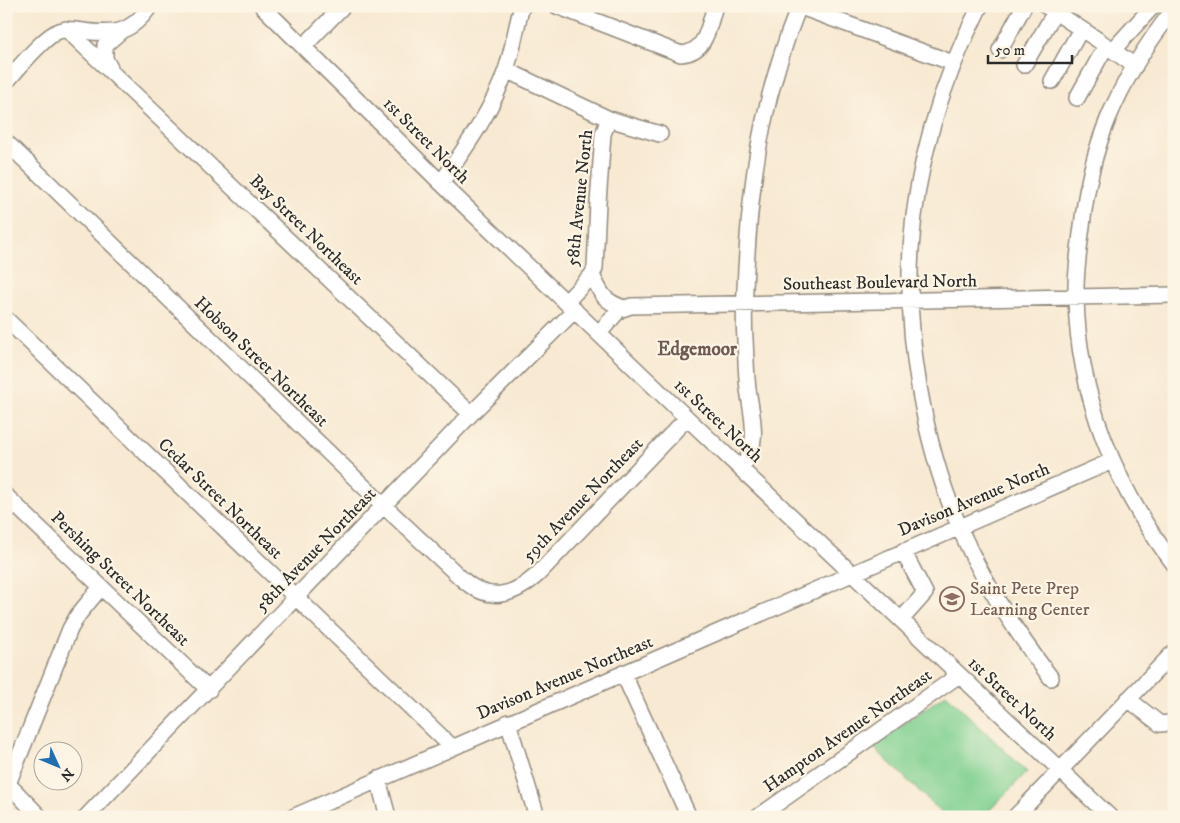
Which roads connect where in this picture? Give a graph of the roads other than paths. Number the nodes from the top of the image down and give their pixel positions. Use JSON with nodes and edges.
{"nodes":[{"id":1,"x":150,"y":6,"type":"edge"},
{"id":2,"x":262,"y":6,"type":"edge"},
{"id":3,"x":343,"y":6,"type":"edge"},
{"id":4,"x":522,"y":6,"type":"edge"},
{"id":5,"x":556,"y":6,"type":"edge"},
{"id":6,"x":715,"y":6,"type":"edge"},
{"id":7,"x":799,"y":6,"type":"edge"},
{"id":8,"x":980,"y":6,"type":"edge"},
{"id":9,"x":1024,"y":6,"type":"edge"},
{"id":10,"x":1153,"y":6,"type":"edge"},
{"id":11,"x":1050,"y":9,"type":"edge"},
{"id":12,"x":1168,"y":10,"type":"edge"},
{"id":13,"x":66,"y":29,"type":"junction"},
{"id":14,"x":1081,"y":29,"type":"junction"},
{"id":15,"x":121,"y":31,"type":"junction"},
{"id":16,"x":304,"y":46,"type":"junction"},
{"id":17,"x":1109,"y":48,"type":"junction"},
{"id":18,"x":1000,"y":50,"type":"dead end"},
{"id":19,"x":953,"y":63,"type":"junction"},
{"id":20,"x":1024,"y":65,"type":"dead end"},
{"id":21,"x":1135,"y":66,"type":"junction"},
{"id":22,"x":506,"y":70,"type":"junction"},
{"id":23,"x":114,"y":73,"type":"junction"},
{"id":24,"x":1052,"y":81,"type":"dead end"},
{"id":25,"x":6,"y":82,"type":"edge"},
{"id":26,"x":1077,"y":98,"type":"dead end"},
{"id":27,"x":609,"y":119,"type":"junction"},
{"id":28,"x":660,"y":134,"type":"dead end"},
{"id":29,"x":6,"y":142,"type":"edge"},
{"id":30,"x":441,"y":183,"type":"junction"},
{"id":31,"x":592,"y":275,"type":"junction"},
{"id":32,"x":1174,"y":295,"type":"edge"},
{"id":33,"x":1076,"y":298,"type":"junction"},
{"id":34,"x":911,"y":300,"type":"junction"},
{"id":35,"x":743,"y":304,"type":"junction"},
{"id":36,"x":570,"y":306,"type":"junction"},
{"id":37,"x":624,"y":308,"type":"junction"},
{"id":38,"x":6,"y":319,"type":"edge"},
{"id":39,"x":599,"y":333,"type":"junction"},
{"id":40,"x":471,"y":414,"type":"junction"},
{"id":41,"x":687,"y":418,"type":"junction"},
{"id":42,"x":1112,"y":461,"type":"junction"},
{"id":43,"x":741,"y":468,"type":"junction"},
{"id":44,"x":6,"y":496,"type":"edge"},
{"id":45,"x":384,"y":506,"type":"junction"},
{"id":46,"x":959,"y":527,"type":"junction"},
{"id":47,"x":903,"y":551,"type":"junction"},
{"id":48,"x":1174,"y":564,"type":"edge"},
{"id":49,"x":852,"y":573,"type":"junction"},
{"id":50,"x":101,"y":587,"type":"junction"},
{"id":51,"x":498,"y":595,"type":"joint"},
{"id":52,"x":296,"y":598,"type":"junction"},
{"id":53,"x":901,"y":620,"type":"junction"},
{"id":54,"x":1174,"y":652,"type":"edge"},
{"id":55,"x":623,"y":673,"type":"junction"},
{"id":56,"x":959,"y":675,"type":"junction"},
{"id":57,"x":1051,"y":678,"type":"dead end"},
{"id":58,"x":209,"y":690,"type":"junction"},
{"id":59,"x":1128,"y":699,"type":"junction"},
{"id":60,"x":1174,"y":719,"type":"edge"},
{"id":61,"x":508,"y":722,"type":"junction"},
{"id":62,"x":452,"y":747,"type":"junction"},
{"id":63,"x":1060,"y":769,"type":"junction"},
{"id":64,"x":378,"y":779,"type":"junction"},
{"id":65,"x":13,"y":800,"type":"edge"},
{"id":66,"x":764,"y":815,"type":"edge"},
{"id":67,"x":40,"y":817,"type":"edge"},
{"id":68,"x":86,"y":817,"type":"edge"},
{"id":69,"x":293,"y":817,"type":"edge"},
{"id":70,"x":388,"y":817,"type":"edge"},
{"id":71,"x":537,"y":817,"type":"edge"},
{"id":72,"x":689,"y":817,"type":"edge"},
{"id":73,"x":1015,"y":817,"type":"edge"},
{"id":74,"x":1110,"y":817,"type":"edge"}],
"edges":[{"from":1,"to":15,"type":"street"},
{"from":2,"to":16,"type":"street","name":"1st Street North"},
{"from":3,"to":16,"type":"street"},
{"from":4,"to":22,"type":"street"},
{"from":5,"to":6,"type":"street"},
{"from":7,"to":19,"type":"street"},
{"from":7,"to":35,"type":"street"},
{"from":8,"to":19,"type":"street"},
{"from":9,"to":18,"type":"street"},
{"from":10,"to":17,"type":"street"},
{"from":11,"to":14,"type":"street"},
{"from":11,"to":20,"type":"street"},
{"from":12,"to":21,"type":"street"},
{"from":13,"to":15,"type":"street"},
{"from":13,"to":23,"type":"street","name":"Bay Street Northeast"},
{"from":13,"to":25,"type":"street"},
{"from":14,"to":17,"type":"street"},
{"from":14,"to":24,"type":"street"},
{"from":15,"to":23,"type":"street","name":"Bay Street Northeast"},
{"from":16,"to":30,"type":"street","name":"1st Street North"},
{"from":17,"to":21,"type":"street"},
{"from":17,"to":26,"type":"street"},
{"from":19,"to":34,"type":"street"},
{"from":21,"to":33,"type":"street"},
{"from":22,"to":27,"type":"street"},
{"from":22,"to":30,"type":"street"},
{"from":23,"to":40,"type":"street","name":"Bay Street Northeast"},
{"from":27,"to":28,"type":"street"},
{"from":27,"to":31,"type":"street","name":"58th Avenue North"},
{"from":29,"to":45,"type":"street","name":"Hobson Street Northeast"},
{"from":30,"to":36,"type":"street","name":"1st Street North"},
{"from":31,"to":36,"type":"street","name":"58th Avenue North"},
{"from":31,"to":37,"type":"street"},
{"from":32,"to":33,"type":"street","name":"Southeast Boulevard North"},
{"from":33,"to":34,"type":"street","name":"Southeast Boulevard North"},
{"from":33,"to":42,"type":"street"},
{"from":34,"to":35,"type":"street","name":"Southeast Boulevard North"},
{"from":34,"to":46,"type":"street"},
{"from":35,"to":37,"type":"street","name":"Southeast Boulevard North"},
{"from":35,"to":43,"type":"street"},
{"from":36,"to":39,"type":"street","name":"1st Street North"},
{"from":36,"to":40,"type":"street","name":"58th Avenue Northeast"},
{"from":37,"to":39,"type":"street"},
{"from":38,"to":52,"type":"street","name":"Cedar Street Northeast"},
{"from":39,"to":41,"type":"street","name":"1st Street North"},
{"from":40,"to":45,"type":"street","name":"58th Avenue Northeast"},
{"from":41,"to":43,"type":"street","name":"1st Street North"},
{"from":41,"to":51,"type":"street","name":"59th Avenue Northeast"},
{"from":42,"to":46,"type":"street","name":"Davison Avenue North"},
{"from":42,"to":48,"type":"street"},
{"from":43,"to":49,"type":"street","name":"1st Street North"},
{"from":44,"to":50,"type":"street","name":"Pershing Street Northeast"},
{"from":45,"to":51,"type":"street","name":"Hobson Street Northeast"},
{"from":45,"to":52,"type":"street","name":"58th Avenue Northeast"},
{"from":46,"to":47,"type":"street","name":"Davison Avenue North"},
{"from":46,"to":57,"type":"street"},
{"from":47,"to":49,"type":"street","name":"Davison Avenue North"},
{"from":47,"to":53,"type":"street"},
{"from":49,"to":53,"type":"street","name":"1st Street North"},
{"from":49,"to":55,"type":"street","name":"Davison Avenue Northeast"},
{"from":50,"to":58,"type":"street","name":"Pershing Street Northeast"},
{"from":50,"to":65,"type":"street"},
{"from":52,"to":58,"type":"street","name":"58th Avenue Northeast"},
{"from":52,"to":62,"type":"street","name":"Cedar Street Northeast"},
{"from":53,"to":56,"type":"street","name":"1st Street North"},
{"from":54,"to":59,"type":"street"},
{"from":55,"to":61,"type":"street","name":"Davison Avenue Northeast"},
{"from":55,"to":72,"type":"street"},
{"from":56,"to":63,"type":"street","name":"1st Street North"},
{"from":56,"to":66,"type":"street","name":"Hampton Avenue Northeast"},
{"from":58,"to":68,"type":"street","name":"58th Avenue Northeast"},
{"from":59,"to":60,"type":"street"},
{"from":59,"to":63,"type":"street"},
{"from":61,"to":62,"type":"street","name":"Davison Avenue Northeast"},
{"from":61,"to":71,"type":"street"},
{"from":62,"to":64,"type":"street","name":"Davison Avenue Northeast"},
{"from":63,"to":73,"type":"street"},
{"from":63,"to":74,"type":"street","name":"1st Street North"},
{"from":64,"to":69,"type":"street","name":"Davison Avenue Northeast"},
{"from":64,"to":70,"type":"street"},
{"from":65,"to":67,"type":"street"}]}
